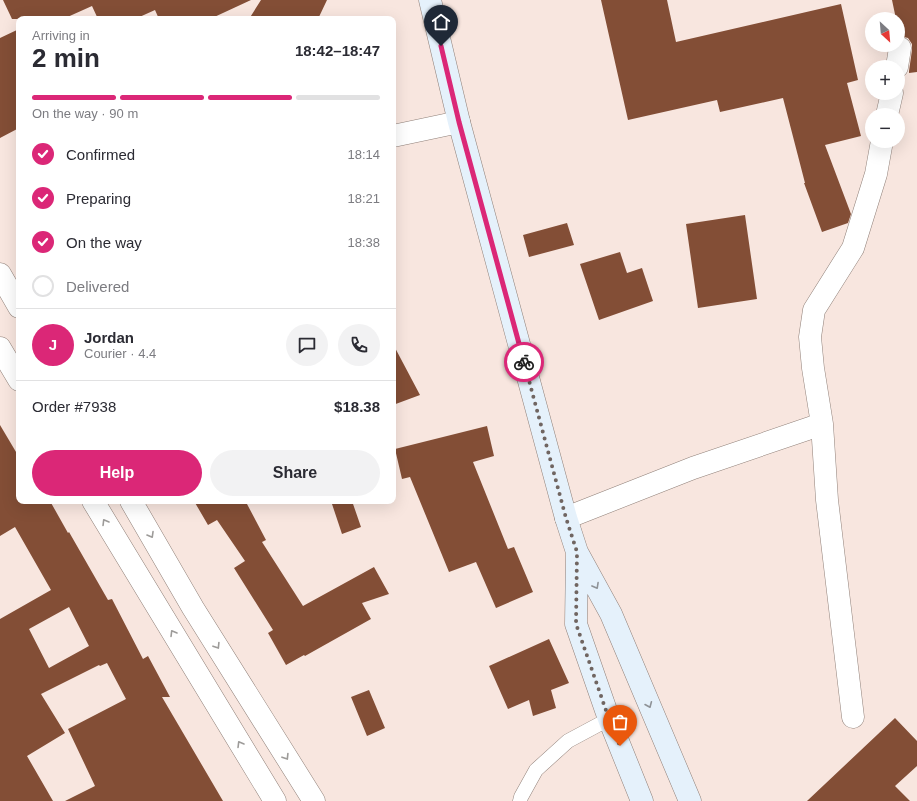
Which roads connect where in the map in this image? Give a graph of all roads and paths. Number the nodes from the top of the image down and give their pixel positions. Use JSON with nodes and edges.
{"nodes":[{"id":1,"x":430,"y":0,"type":"edge"},
{"id":2,"x":459,"y":122,"type":"junction"},
{"id":3,"x":396,"y":135,"type":"edge"},
{"id":4,"x":881,"y":148,"type":"edge"},
{"id":5,"x":0,"y":348,"type":"edge"},
{"id":6,"x":16,"y":375,"type":"edge"},
{"id":7,"x":822,"y":424,"type":"junction"},
{"id":8,"x":95,"y":504,"type":"edge"},
{"id":9,"x":133,"y":504,"type":"edge"},
{"id":10,"x":566,"y":518,"type":"junction"},
{"id":11,"x":577,"y":552,"type":"junction"},
{"id":12,"x":853,"y":717,"type":"dead end"},
{"id":13,"x":609,"y":719,"type":"junction"},
{"id":14,"x":275,"y":801,"type":"edge"},
{"id":15,"x":314,"y":801,"type":"edge"},
{"id":16,"x":520,"y":801,"type":"edge"},
{"id":17,"x":642,"y":801,"type":"edge"},
{"id":18,"x":690,"y":801,"type":"edge"}],
"edges":[{"from":1,"to":2,"type":"main road"},
{"from":2,"to":3,"type":"street"},
{"from":2,"to":10,"type":"main road"},
{"from":4,"to":7,"type":"street"},
{"from":5,"to":6,"type":"street"},
{"from":7,"to":10,"type":"street"},
{"from":7,"to":12,"type":"street"},
{"from":14,"to":8,"type":"street","one_way":true},
{"from":9,"to":15,"type":"street","one_way":true},
{"from":10,"to":11,"type":"main road"},
{"from":11,"to":13,"type":"main road"},
{"from":11,"to":18,"type":"main road","one_way":true},
{"from":13,"to":16,"type":"lane"},
{"from":13,"to":17,"type":"main road"}]}
